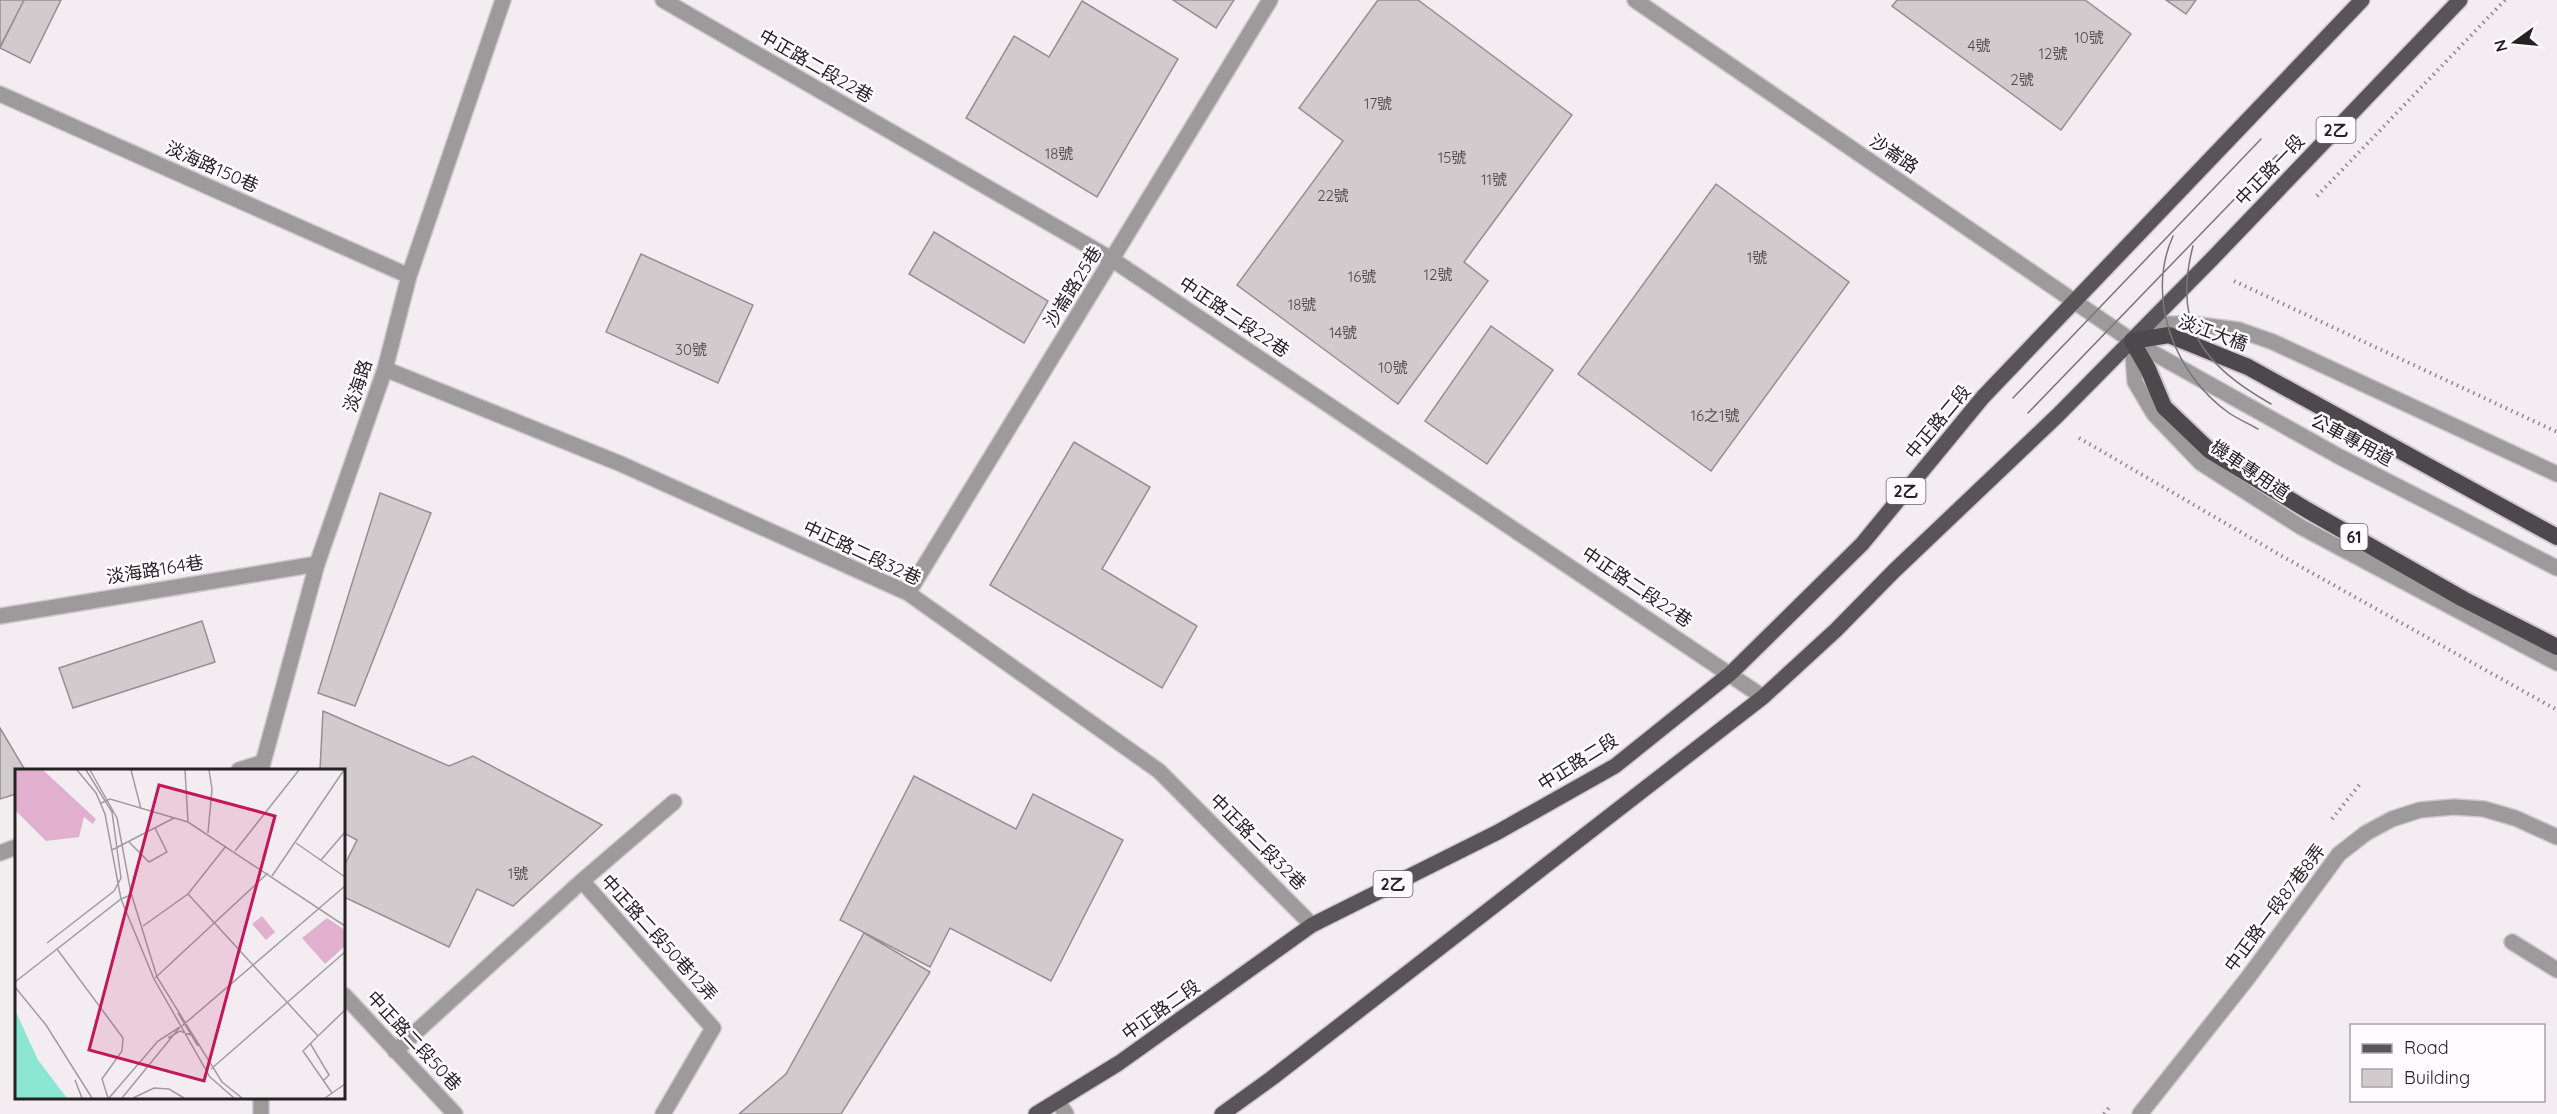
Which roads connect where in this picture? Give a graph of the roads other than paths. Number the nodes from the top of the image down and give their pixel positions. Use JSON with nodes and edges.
{"nodes":[{"id":1,"x":503,"y":0,"type":"edge"},
{"id":2,"x":663,"y":0,"type":"edge"},
{"id":3,"x":1270,"y":0,"type":"edge"},
{"id":4,"x":1635,"y":0,"type":"edge"},
{"id":5,"x":2362,"y":0,"type":"edge"},
{"id":6,"x":2460,"y":0,"type":"edge"},
{"id":7,"x":0,"y":94,"type":"edge"},
{"id":8,"x":1113,"y":260,"type":"junction"},
{"id":9,"x":409,"y":276,"type":"junction"},
{"id":10,"x":2074,"y":301,"type":"junction"},
{"id":11,"x":2132,"y":341,"type":"junction"},
{"id":12,"x":385,"y":369,"type":"junction"},
{"id":13,"x":2557,"y":474,"type":"edge"},
{"id":14,"x":2557,"y":537,"type":"edge"},
{"id":15,"x":317,"y":564,"type":"junction"},
{"id":16,"x":2557,"y":568,"type":"edge"},
{"id":17,"x":908,"y":593,"type":"junction"},
{"id":18,"x":0,"y":616,"type":"edge"},
{"id":19,"x":2557,"y":647,"type":"edge"},
{"id":20,"x":2557,"y":663,"type":"edge"},
{"id":21,"x":1731,"y":673,"type":"junction"},
{"id":22,"x":1762,"y":697,"type":"junction"},
{"id":23,"x":261,"y":767,"type":"edge"},
{"id":24,"x":675,"y":802,"type":"dead end"},
{"id":25,"x":2557,"y":837,"type":"edge"},
{"id":26,"x":15,"y":847,"type":"edge"},
{"id":27,"x":0,"y":853,"type":"edge"},
{"id":28,"x":582,"y":881,"type":"junction"},
{"id":29,"x":1312,"y":925,"type":"junction"},
{"id":30,"x":2512,"y":942,"type":"dead end"},
{"id":31,"x":2557,"y":970,"type":"edge"},
{"id":32,"x":345,"y":996,"type":"edge"},
{"id":33,"x":395,"y":1051,"type":"junction"},
{"id":34,"x":1062,"y":1108,"type":"edge"},
{"id":35,"x":455,"y":1114,"type":"edge"},
{"id":36,"x":663,"y":1114,"type":"edge"},
{"id":37,"x":1036,"y":1114,"type":"edge"},
{"id":38,"x":1222,"y":1114,"type":"edge"},
{"id":39,"x":2140,"y":1114,"type":"edge"}],
"edges":[{"from":1,"to":9,"type":"street","name":"淡海路"},
{"from":2,"to":8,"type":"street","name":"中正路二段22巷"},
{"from":3,"to":8,"type":"street","name":"沙崙路25巷"},
{"from":4,"to":10,"type":"street","name":"沙崙路"},
{"from":5,"to":10,"type":"main road","number":"2乙"},
{"from":6,"to":11,"type":"main road","name":"中正路一段","number":"2乙"},
{"from":7,"to":9,"type":"street","name":"淡海路150巷"},
{"from":8,"to":17,"type":"street","name":"沙崙路25巷"},
{"from":8,"to":21,"type":"street","name":"中正路二段22巷"},
{"from":9,"to":12,"type":"street","name":"淡海路"},
{"from":10,"to":11,"type":"street","name":"沙崙路"},
{"from":10,"to":21,"type":"main road","name":"中正路二段","number":"2乙"},
{"from":11,"to":13,"type":"street"},
{"from":11,"to":14,"type":"highway","name":"淡江大橋"},
{"from":11,"to":16,"type":"street","name":"公車專用道"},
{"from":11,"to":19,"type":"highway","number":"61"},
{"from":11,"to":20,"type":"street","name":"機車專用道"},
{"from":11,"to":22,"type":"main road","number":"2乙"},
{"from":12,"to":15,"type":"street","name":"淡海路"},
{"from":12,"to":17,"type":"street","name":"中正路二段32巷"},
{"from":15,"to":18,"type":"street","name":"淡海路164巷"},
{"from":15,"to":23,"type":"street","name":"淡海路"},
{"from":17,"to":29,"type":"street","name":"中正路二段32巷"},
{"from":21,"to":22,"type":"street","name":"中正路二段22巷"},
{"from":21,"to":29,"type":"main road","name":"中正路二段","number":"2乙"},
{"from":22,"to":38,"type":"main road","number":"2乙"},
{"from":24,"to":28,"type":"street"},
{"from":25,"to":39,"type":"street","name":"中正路一段87巷8弄"},
{"from":26,"to":27,"type":"street"},
{"from":28,"to":33,"type":"street","name":"中正路二段50巷12弄"},
{"from":28,"to":36,"type":"street","name":"中正路二段50巷12弄"},
{"from":29,"to":34,"type":"main road","name":"中正路二段","number":"2乙"},
{"from":30,"to":31,"type":"street"},
{"from":32,"to":33,"type":"street","name":"中正路二段50巷"},
{"from":33,"to":35,"type":"street","name":"中正路二段50巷"},
{"from":34,"to":37,"type":"main road","name":"中正路二段","number":"2乙"}]}
